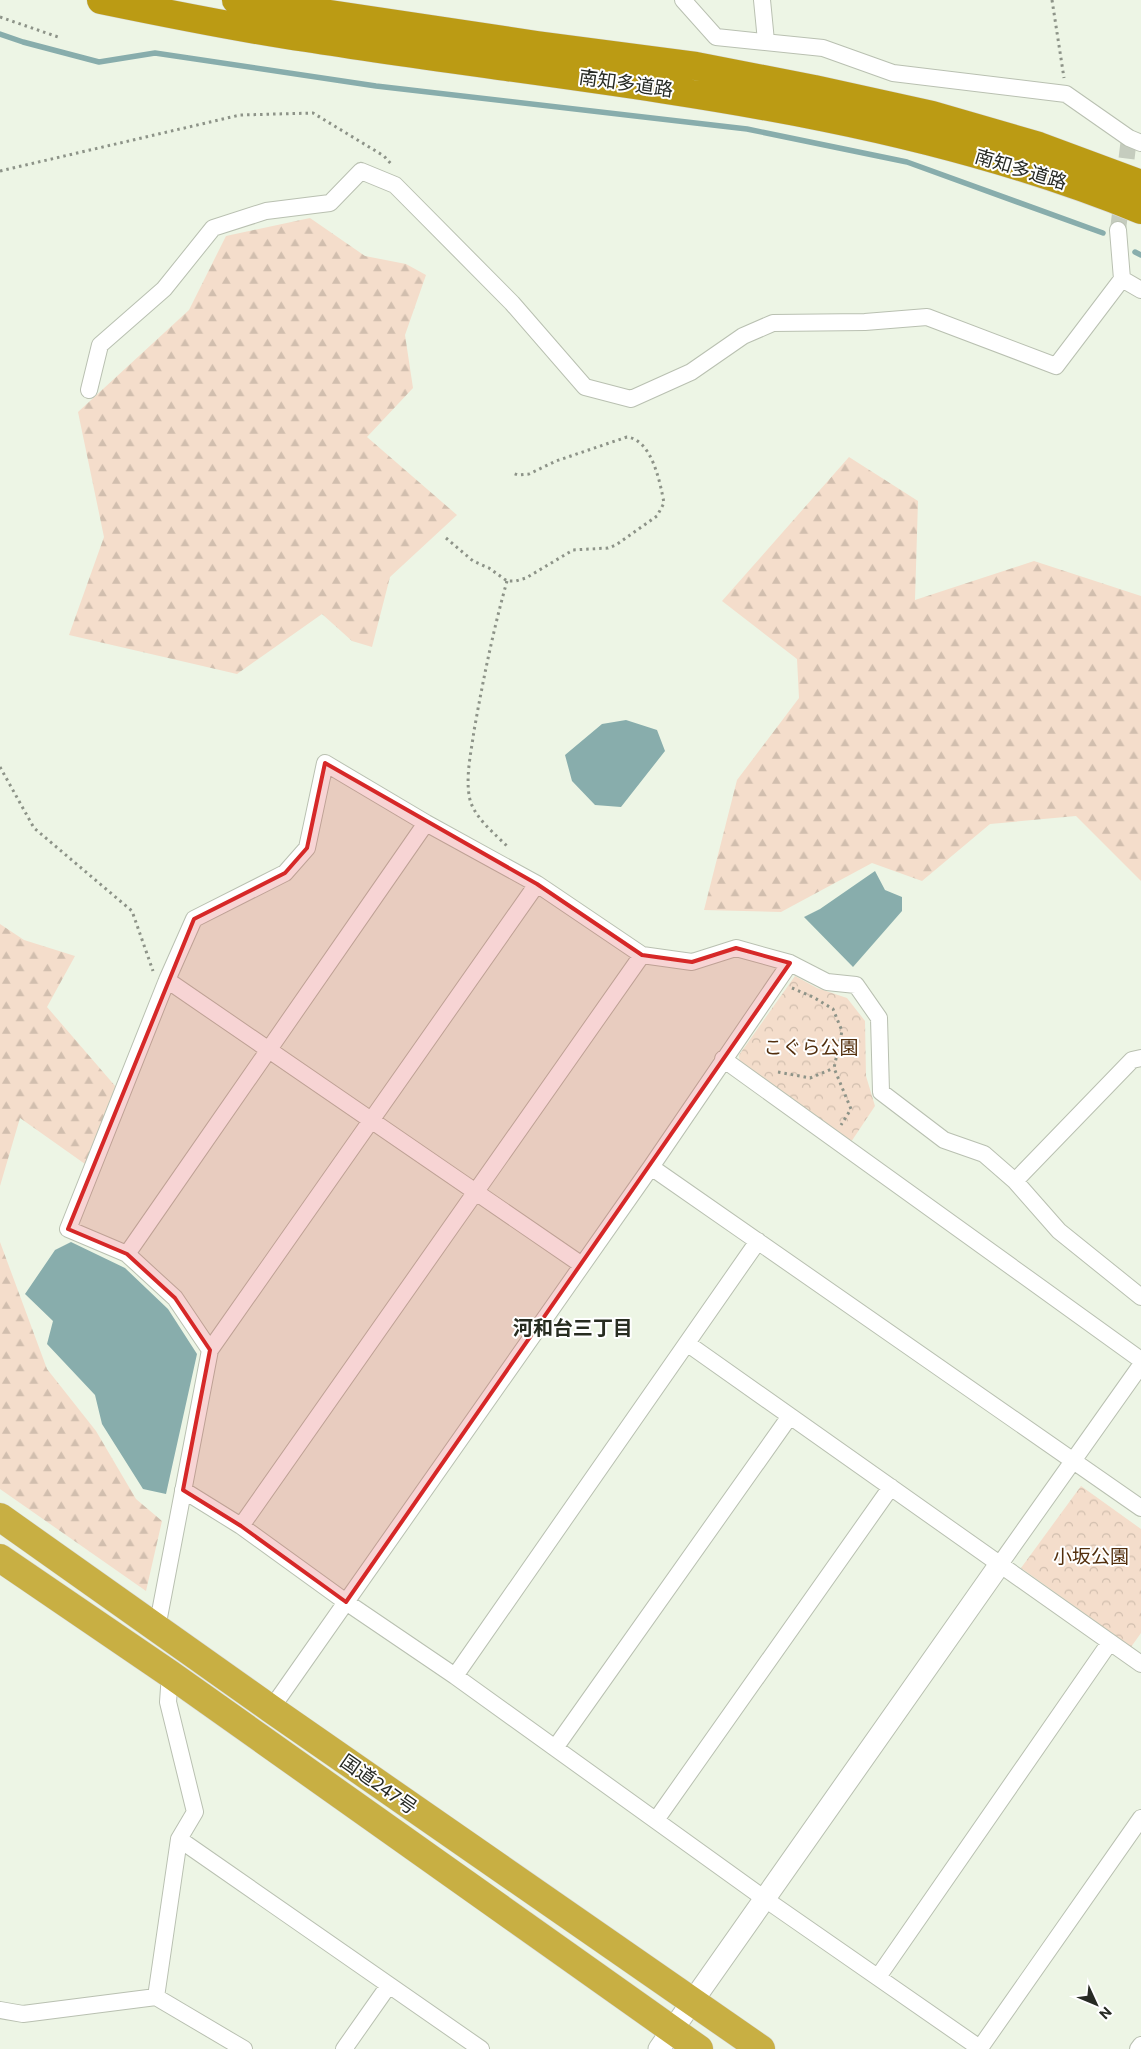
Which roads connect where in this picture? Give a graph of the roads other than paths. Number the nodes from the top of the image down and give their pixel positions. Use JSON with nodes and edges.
{"nodes":[{"id":1,"x":101,"y":0,"type":"edge"},
{"id":2,"x":236,"y":0,"type":"edge"},
{"id":3,"x":683,"y":0,"type":"edge"},
{"id":4,"x":762,"y":0,"type":"edge"},
{"id":5,"x":766,"y":41,"type":"junction"},
{"id":6,"x":1141,"y":143,"type":"edge"},
{"id":7,"x":1141,"y":184,"type":"edge"},
{"id":8,"x":1141,"y":210,"type":"edge"},
{"id":9,"x":1118,"y":230,"type":"tunnel mouth"},
{"id":10,"x":1122,"y":279,"type":"junction"},
{"id":11,"x":1141,"y":290,"type":"edge"},
{"id":12,"x":89,"y":390,"type":"dead end"},
{"id":13,"x":426,"y":823,"type":"junction"},
{"id":14,"x":537,"y":884,"type":"junction"},
{"id":15,"x":642,"y":955,"type":"junction"},
{"id":16,"x":790,"y":963,"type":"junction"},
{"id":17,"x":167,"y":980,"type":"junction"},
{"id":18,"x":268,"y":1049,"type":"junction"},
{"id":19,"x":1141,"y":1058,"type":"edge"},
{"id":20,"x":723,"y":1059,"type":"junction"},
{"id":21,"x":372,"y":1120,"type":"junction"},
{"id":22,"x":651,"y":1167,"type":"junction"},
{"id":23,"x":1015,"y":1181,"type":"junction"},
{"id":24,"x":474,"y":1191,"type":"junction"},
{"id":25,"x":758,"y":1241,"type":"junction"},
{"id":26,"x":127,"y":1254,"type":"junction"},
{"id":27,"x":582,"y":1266,"type":"junction"},
{"id":28,"x":1141,"y":1296,"type":"edge"},
{"id":29,"x":688,"y":1344,"type":"junction"},
{"id":30,"x":210,"y":1350,"type":"junction"},
{"id":31,"x":1141,"y":1360,"type":"edge"},
{"id":32,"x":1141,"y":1365,"type":"edge"},
{"id":33,"x":790,"y":1416,"type":"junction"},
{"id":34,"x":1073,"y":1461,"type":"junction"},
{"id":35,"x":890,"y":1487,"type":"junction"},
{"id":36,"x":183,"y":1490,"type":"junction"},
{"id":37,"x":1141,"y":1508,"type":"edge"},
{"id":38,"x":0,"y":1517,"type":"edge"},
{"id":39,"x":241,"y":1526,"type":"junction"},
{"id":40,"x":0,"y":1558,"type":"edge"},
{"id":41,"x":1000,"y":1564,"type":"junction"},
{"id":42,"x":346,"y":1602,"type":"junction"},
{"id":43,"x":158,"y":1628,"type":"junction"},
{"id":44,"x":1110,"y":1642,"type":"junction"},
{"id":45,"x":1141,"y":1664,"type":"edge"},
{"id":46,"x":170,"y":1674,"type":"junction"},
{"id":47,"x":455,"y":1676,"type":"junction"},
{"id":48,"x":272,"y":1710,"type":"junction"},
{"id":49,"x":556,"y":1748,"type":"junction"},
{"id":50,"x":1141,"y":1818,"type":"edge"},
{"id":51,"x":656,"y":1820,"type":"junction"},
{"id":52,"x":180,"y":1839,"type":"junction"},
{"id":53,"x":765,"y":1899,"type":"junction"},
{"id":54,"x":878,"y":1977,"type":"junction"},
{"id":55,"x":389,"y":1985,"type":"junction"},
{"id":56,"x":156,"y":1997,"type":"junction"},
{"id":57,"x":693,"y":2001,"type":"junction"},
{"id":58,"x":0,"y":2010,"type":"edge"},
{"id":59,"x":666,"y":2040,"type":"edge"},
{"id":60,"x":1141,"y":2045,"type":"edge"},
{"id":61,"x":234,"y":2046,"type":"edge"},
{"id":62,"x":981,"y":2048,"type":"edge"},
{"id":63,"x":344,"y":2049,"type":"edge"},
{"id":64,"x":481,"y":2049,"type":"edge"},
{"id":65,"x":699,"y":2049,"type":"edge"},
{"id":66,"x":761,"y":2049,"type":"edge"},
{"id":67,"x":1138,"y":2049,"type":"edge"}],
"edges":[{"from":1,"to":8,"type":"highway","name":"南知多道路"},
{"from":2,"to":7,"type":"highway","name":"南知多道路"},
{"from":3,"to":5,"type":"street"},
{"from":4,"to":5,"type":"street"},
{"from":5,"to":6,"type":"street"},
{"from":9,"to":10,"type":"street"},
{"from":10,"to":11,"type":"street"},
{"from":10,"to":12,"type":"street"},
{"from":13,"to":14,"type":"street"},
{"from":13,"to":17,"type":"street"},
{"from":13,"to":18,"type":"street"},
{"from":14,"to":15,"type":"street"},
{"from":14,"to":21,"type":"street"},
{"from":15,"to":16,"type":"street"},
{"from":15,"to":24,"type":"street"},
{"from":16,"to":20,"type":"street"},
{"from":16,"to":23,"type":"street"},
{"from":17,"to":18,"type":"street"},
{"from":17,"to":26,"type":"street"},
{"from":18,"to":21,"type":"street"},
{"from":18,"to":26,"type":"street"},
{"from":19,"to":23,"type":"street"},
{"from":20,"to":22,"type":"street"},
{"from":20,"to":31,"type":"street"},
{"from":21,"to":24,"type":"street"},
{"from":21,"to":30,"type":"street"},
{"from":22,"to":25,"type":"street"},
{"from":22,"to":27,"type":"street"},
{"from":23,"to":28,"type":"street"},
{"from":24,"to":27,"type":"street"},
{"from":24,"to":39,"type":"street"},
{"from":25,"to":29,"type":"street"},
{"from":25,"to":34,"type":"street"},
{"from":26,"to":30,"type":"street"},
{"from":27,"to":42,"type":"street"},
{"from":29,"to":33,"type":"street"},
{"from":29,"to":47,"type":"street"},
{"from":30,"to":36,"type":"street"},
{"from":32,"to":34,"type":"street"},
{"from":33,"to":35,"type":"street"},
{"from":33,"to":49,"type":"street"},
{"from":34,"to":37,"type":"street"},
{"from":34,"to":41,"type":"street"},
{"from":35,"to":41,"type":"street"},
{"from":35,"to":51,"type":"street"},
{"from":36,"to":39,"type":"street"},
{"from":36,"to":43,"type":"street"},
{"from":38,"to":43,"type":"highway","name":"国道247号"},
{"from":39,"to":42,"type":"street"},
{"from":40,"to":46,"type":"highway","name":"国道247号"},
{"from":41,"to":44,"type":"street"},
{"from":41,"to":53,"type":"street"},
{"from":42,"to":47,"type":"street"},
{"from":42,"to":48,"type":"street"},
{"from":43,"to":48,"type":"highway","name":"国道247号"},
{"from":44,"to":45,"type":"street"},
{"from":44,"to":54,"type":"street"},
{"from":46,"to":52,"type":"street"},
{"from":46,"to":59,"type":"highway","name":"国道247号"},
{"from":47,"to":49,"type":"street"},
{"from":48,"to":57,"type":"highway","name":"国道247号"},
{"from":49,"to":51,"type":"street"},
{"from":50,"to":62,"type":"street"},
{"from":51,"to":53,"type":"street"},
{"from":52,"to":55,"type":"street"},
{"from":52,"to":56,"type":"street"},
{"from":53,"to":54,"type":"street"},
{"from":53,"to":57,"type":"street"},
{"from":54,"to":62,"type":"street"},
{"from":55,"to":63,"type":"street"},
{"from":55,"to":64,"type":"street"},
{"from":56,"to":58,"type":"street"},
{"from":56,"to":61,"type":"street"},
{"from":57,"to":59,"type":"street"},
{"from":57,"to":66,"type":"highway","name":"国道247号"},
{"from":59,"to":65,"type":"highway","name":"国道247号"},
{"from":60,"to":67,"type":"street"}]}
